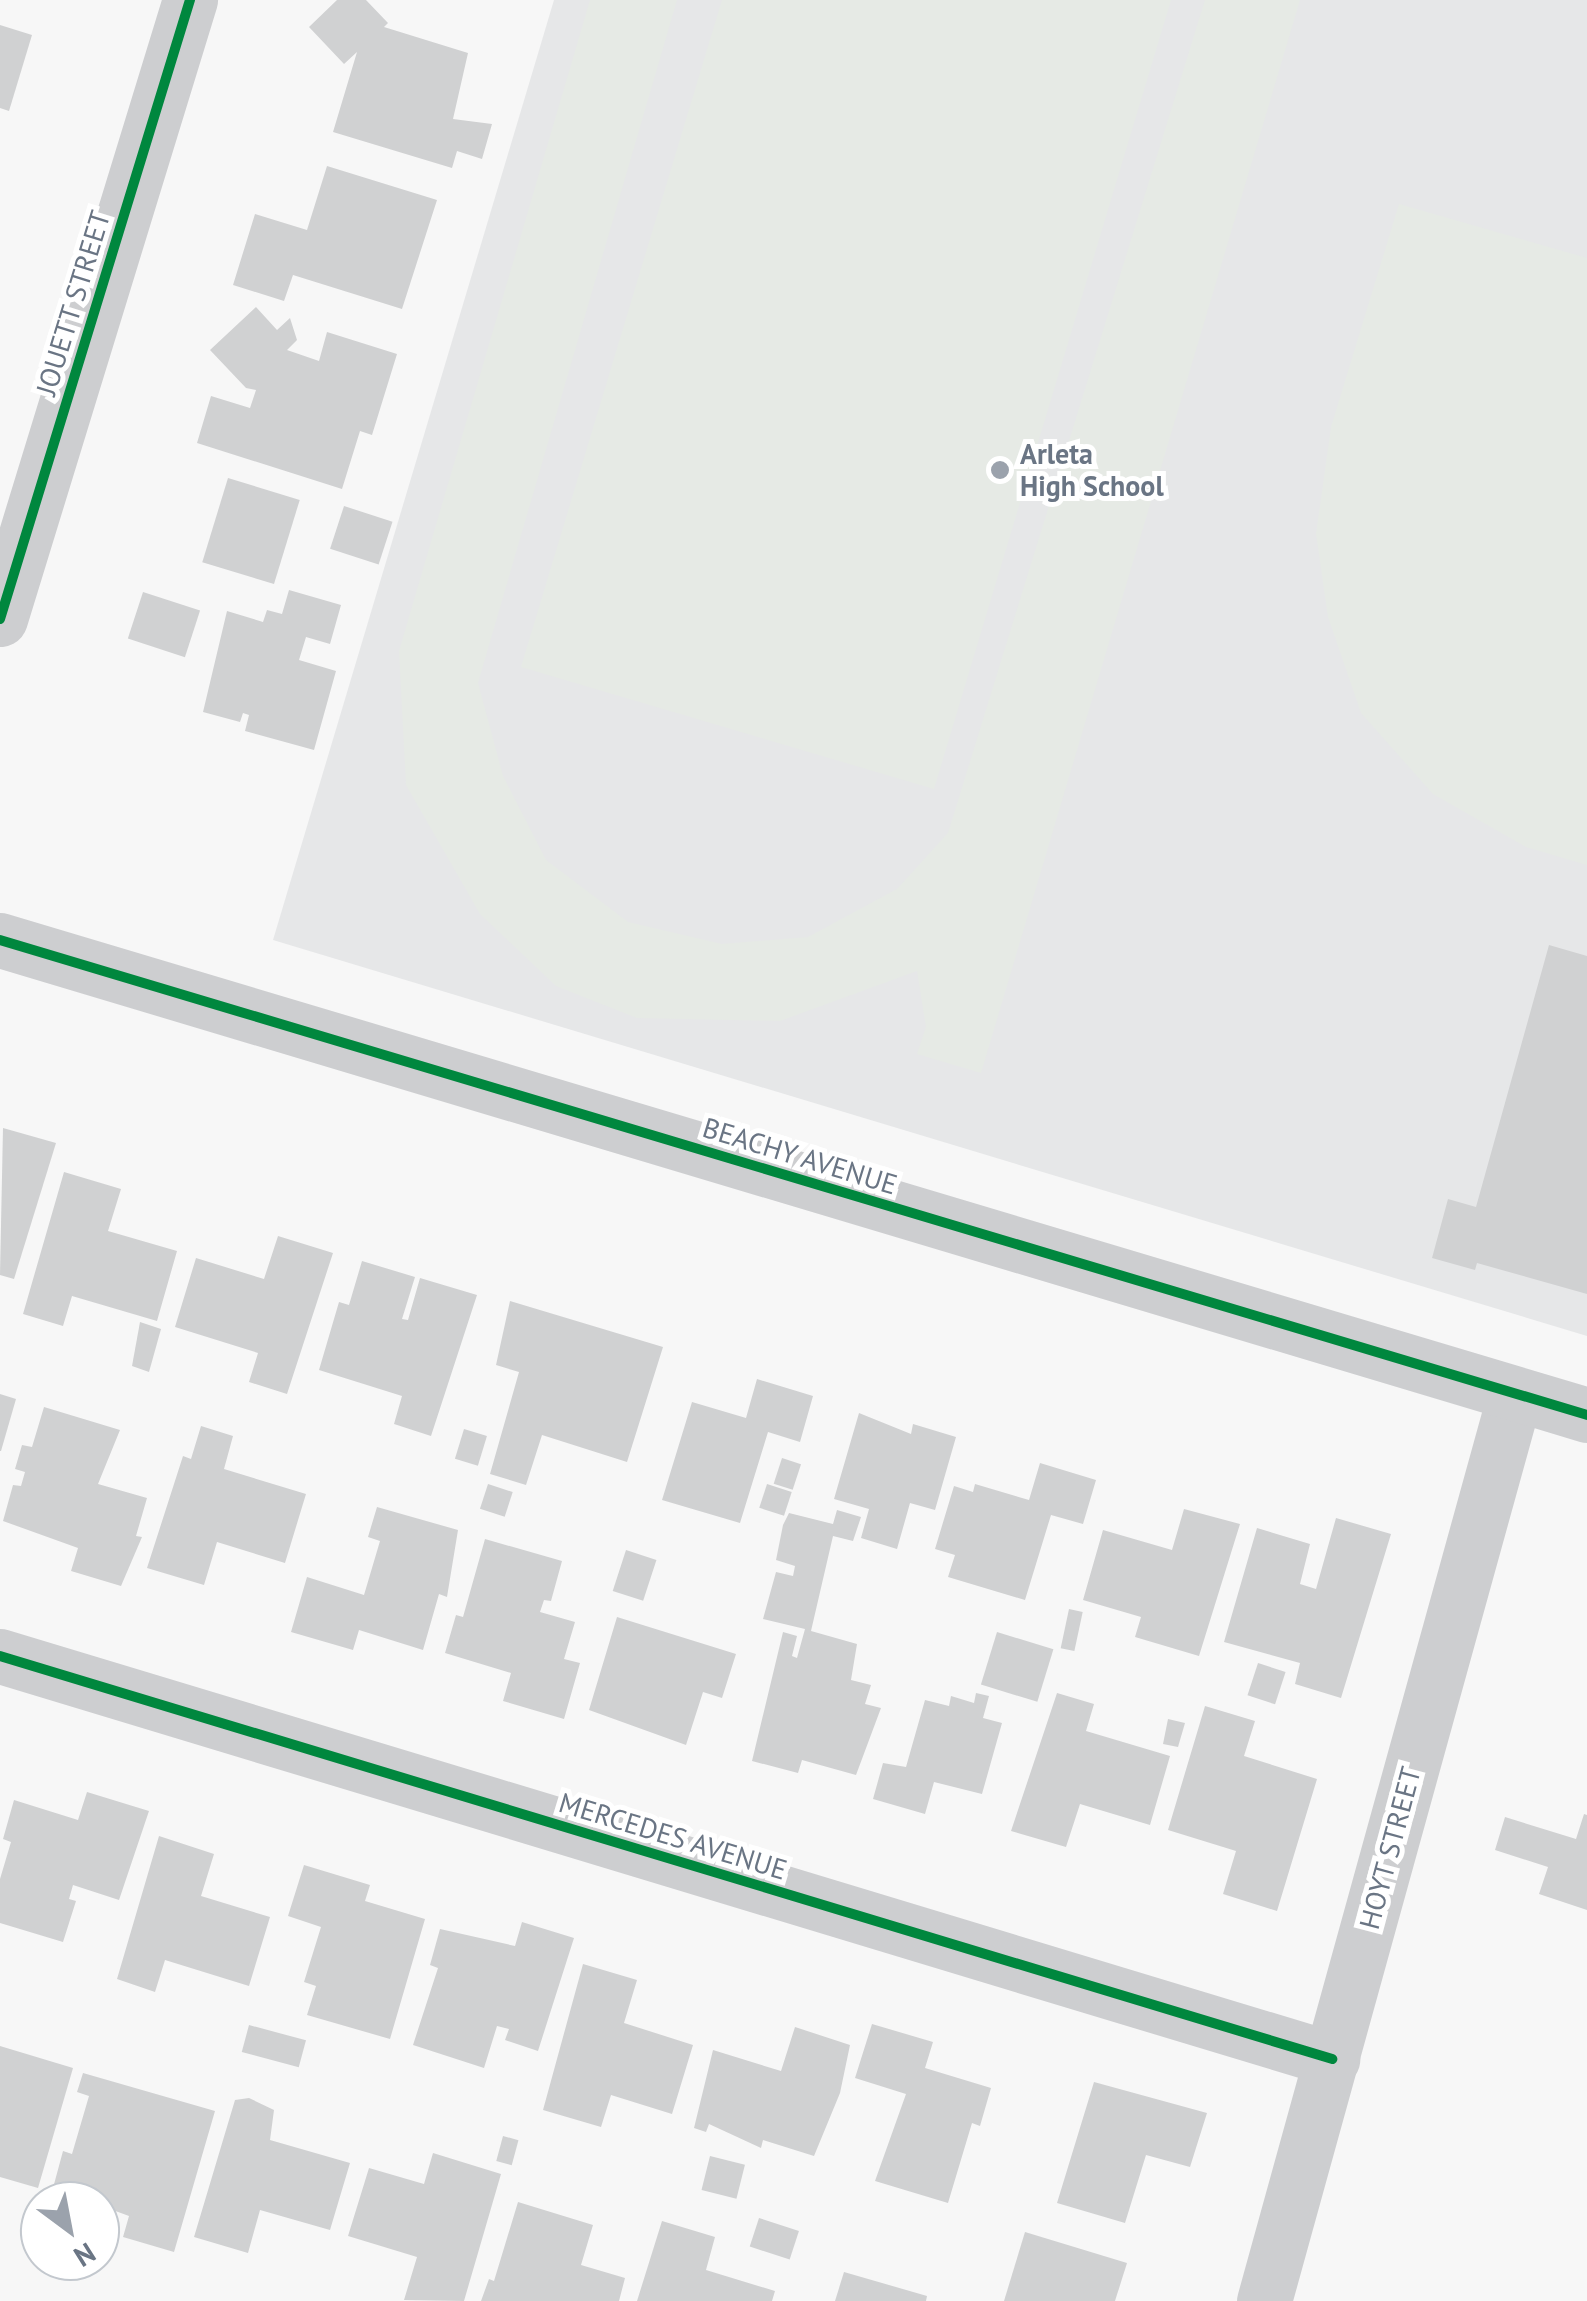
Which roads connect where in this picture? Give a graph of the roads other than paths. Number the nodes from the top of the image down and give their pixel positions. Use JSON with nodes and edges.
{"nodes":[{"id":1,"x":190,"y":0,"type":"edge"},
{"id":2,"x":0,"y":620,"type":"edge"},
{"id":3,"x":0,"y":940,"type":"edge"},
{"id":4,"x":1515,"y":1394,"type":"junction"},
{"id":5,"x":1587,"y":1415,"type":"edge"},
{"id":6,"x":0,"y":1656,"type":"edge"},
{"id":7,"x":1332,"y":2058,"type":"junction"},
{"id":8,"x":1264,"y":2301,"type":"edge"}],
"edges":[{"from":1,"to":2,"type":"street","name":"JOUETT STREET"},
{"from":3,"to":4,"type":"street","name":"BEACHY AVENUE"},
{"from":4,"to":5,"type":"street","name":"BEACHY AVENUE"},
{"from":4,"to":7,"type":"street","name":"HOYT STREET"},
{"from":6,"to":7,"type":"street","name":"MERCEDES AVENUE"},
{"from":7,"to":8,"type":"street","name":"HOYT STREET"}]}
